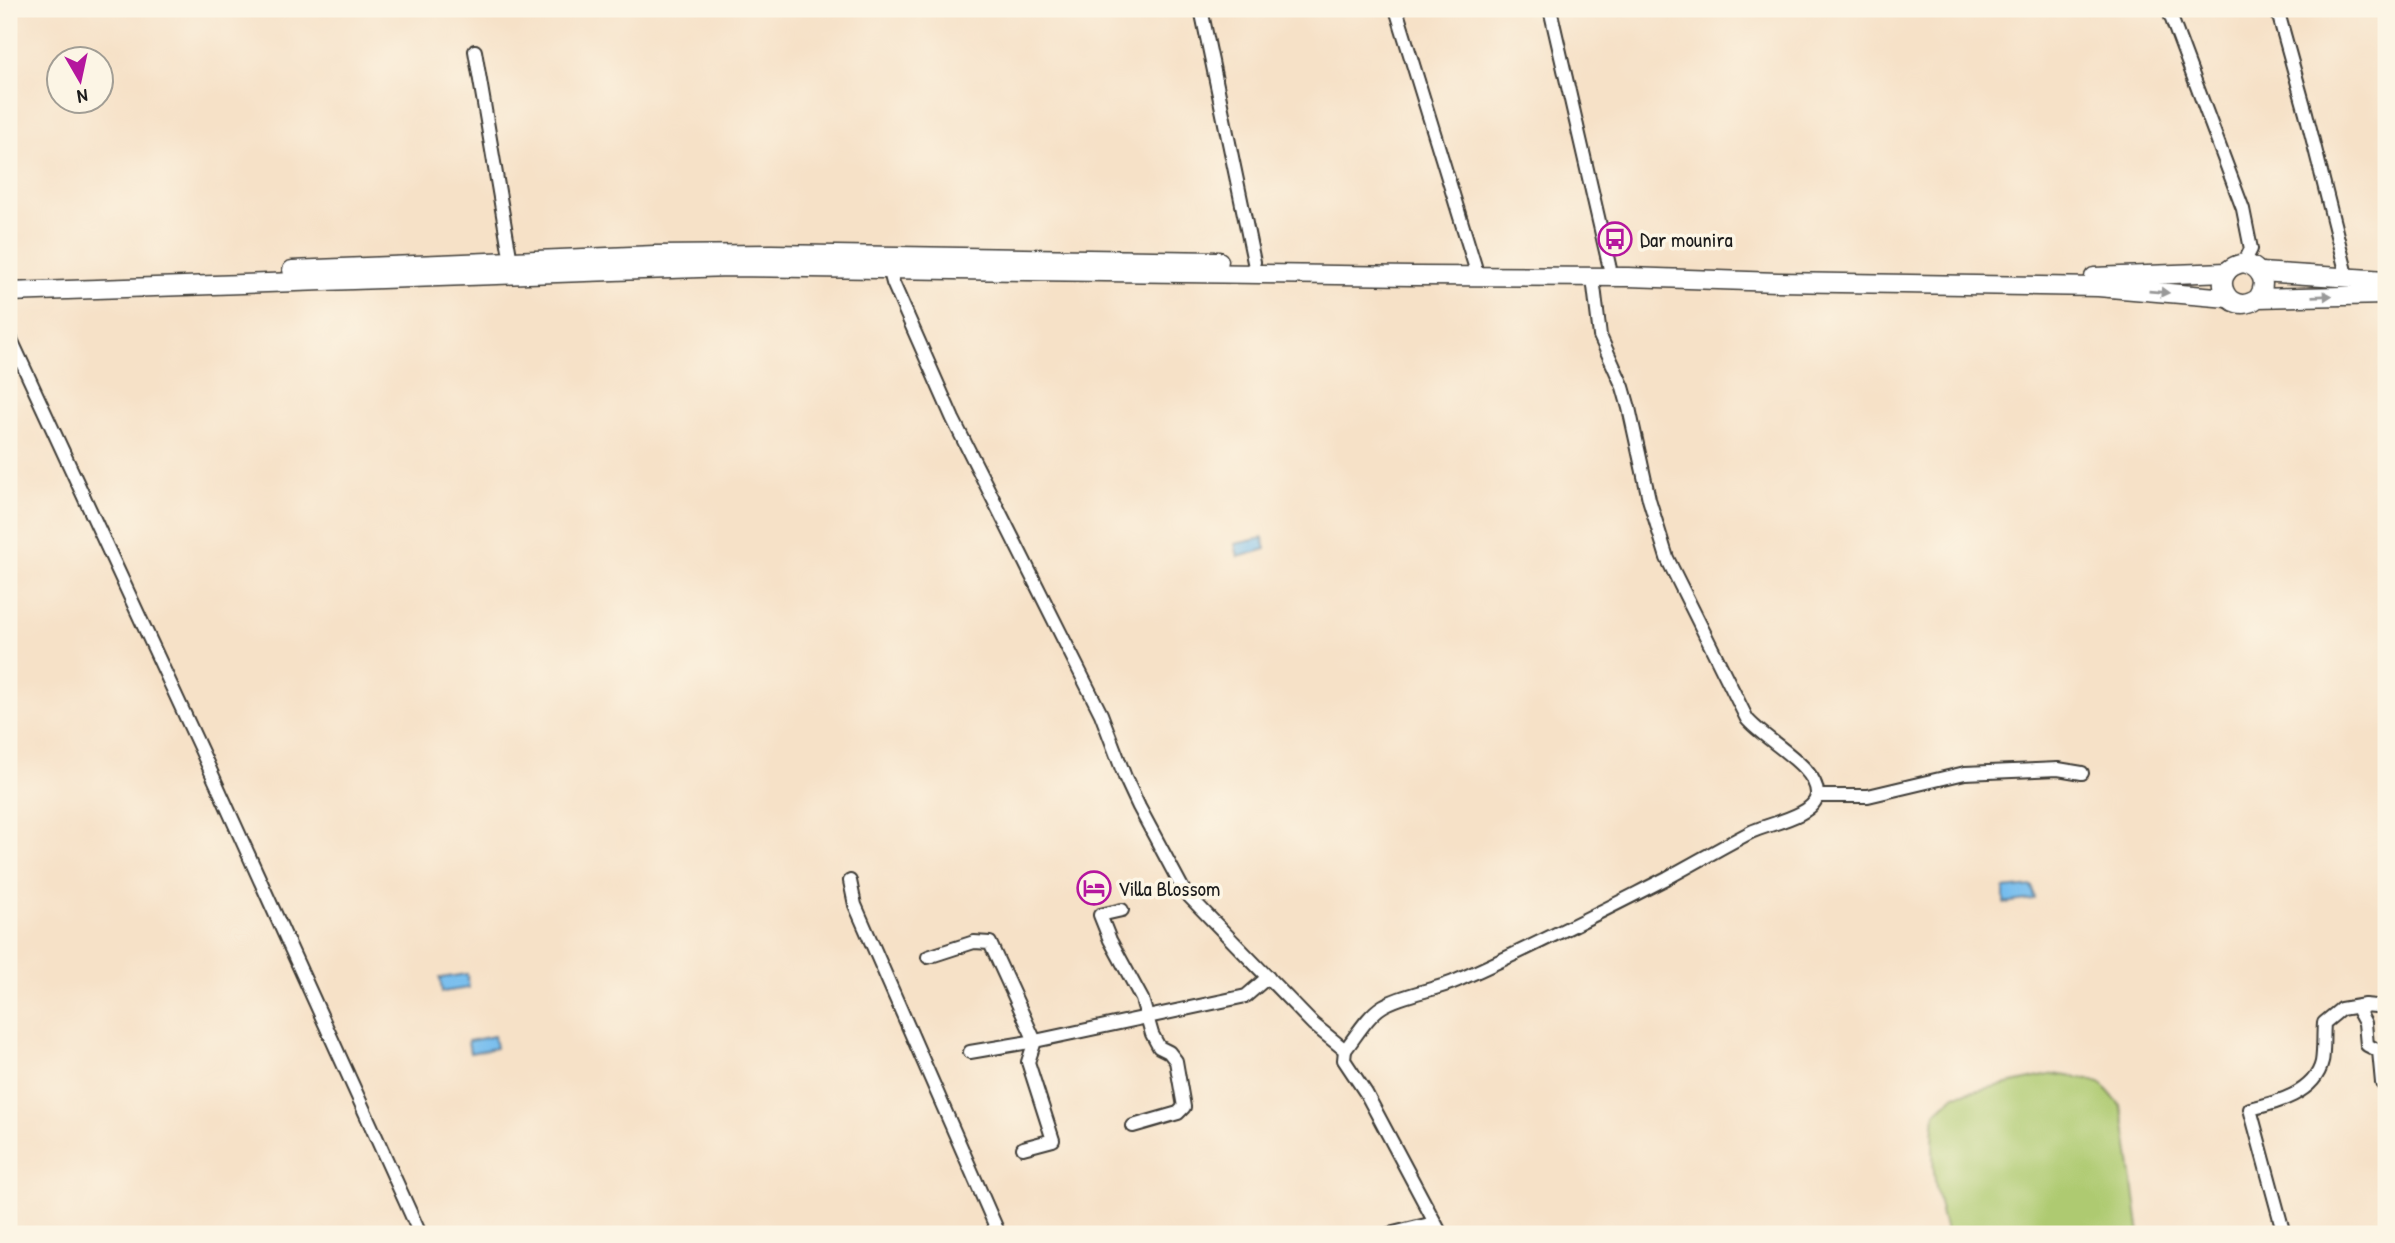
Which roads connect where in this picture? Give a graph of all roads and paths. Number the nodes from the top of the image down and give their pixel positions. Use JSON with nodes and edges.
{"nodes":[{"id":1,"x":1201,"y":9,"type":"edge"},
{"id":2,"x":1396,"y":9,"type":"edge"},
{"id":3,"x":1549,"y":9,"type":"edge"},
{"id":4,"x":2168,"y":9,"type":"edge"},
{"id":5,"x":2277,"y":9,"type":"edge"},
{"id":6,"x":475,"y":51,"type":"dead end"},
{"id":7,"x":511,"y":262,"type":"junction"},
{"id":8,"x":1254,"y":262,"type":"junction"},
{"id":9,"x":2244,"y":263,"type":"junction"},
{"id":10,"x":1475,"y":266,"type":"junction"},
{"id":11,"x":889,"y":268,"type":"junction"},
{"id":12,"x":1610,"y":269,"type":"junction"},
{"id":13,"x":2227,"y":272,"type":"junction"},
{"id":14,"x":2260,"y":272,"type":"junction"},
{"id":15,"x":1593,"y":278,"type":"junction"},
{"id":16,"x":2348,"y":279,"type":"junction"},
{"id":17,"x":9,"y":280,"type":"edge"},
{"id":18,"x":2386,"y":280,"type":"edge"},
{"id":19,"x":9,"y":292,"type":"edge"},
{"id":20,"x":2386,"y":295,"type":"edge"},
{"id":21,"x":2228,"y":298,"type":"junction"},
{"id":22,"x":2258,"y":298,"type":"junction"},
{"id":23,"x":9,"y":335,"type":"edge"},
{"id":24,"x":2082,"y":773,"type":"dead end"},
{"id":25,"x":1817,"y":796,"type":"junction"},
{"id":26,"x":850,"y":881,"type":"dead end"},
{"id":27,"x":1122,"y":909,"type":"dead end"},
{"id":28,"x":928,"y":957,"type":"dead end"},
{"id":29,"x":1268,"y":977,"type":"junction"},
{"id":30,"x":2365,"y":1005,"type":"junction"},
{"id":31,"x":2386,"y":1007,"type":"edge"},
{"id":32,"x":1148,"y":1017,"type":"junction"},
{"id":33,"x":1035,"y":1041,"type":"junction"},
{"id":34,"x":1345,"y":1050,"type":"junction"},
{"id":35,"x":970,"y":1052,"type":"dead end"},
{"id":36,"x":2386,"y":1082,"type":"edge"},
{"id":37,"x":1133,"y":1126,"type":"dead end"},
{"id":38,"x":1023,"y":1148,"type":"dead end"},
{"id":39,"x":1437,"y":1229,"type":"edge"},
{"id":40,"x":419,"y":1234,"type":"edge"},
{"id":41,"x":999,"y":1234,"type":"edge"},
{"id":42,"x":1389,"y":1234,"type":"edge"},
{"id":43,"x":2284,"y":1234,"type":"edge"}],
"edges":[{"from":1,"to":8,"type":"street"},
{"from":2,"to":10,"type":"street"},
{"from":3,"to":12,"type":"street"},
{"from":4,"to":9,"type":"street"},
{"from":5,"to":16,"type":"street"},
{"from":6,"to":7,"type":"street"},
{"from":7,"to":8,"type":"highway"},
{"from":7,"to":17,"type":"highway"},
{"from":8,"to":10,"type":"highway"},
{"from":9,"to":13,"type":"highway"},
{"from":9,"to":14,"type":"highway"},
{"from":10,"to":12,"type":"highway"},
{"from":11,"to":15,"type":"highway"},
{"from":11,"to":19,"type":"highway"},
{"from":11,"to":29,"type":"street"},
{"from":12,"to":13,"type":"highway"},
{"from":13,"to":21,"type":"highway"},
{"from":14,"to":16,"type":"highway"},
{"from":14,"to":22,"type":"highway"},
{"from":15,"to":21,"type":"highway","one_way":true},
{"from":15,"to":25,"type":"street"},
{"from":16,"to":18,"type":"highway"},
{"from":22,"to":20,"type":"highway","one_way":true},
{"from":21,"to":22,"type":"highway"},
{"from":23,"to":40,"type":"street"},
{"from":24,"to":25,"type":"street"},
{"from":25,"to":34,"type":"street"},
{"from":26,"to":41,"type":"street"},
{"from":27,"to":32,"type":"street"},
{"from":28,"to":33,"type":"street"},
{"from":29,"to":32,"type":"street"},
{"from":29,"to":34,"type":"street"},
{"from":30,"to":31,"type":"street"},
{"from":30,"to":36,"type":"street"},
{"from":30,"to":43,"type":"street"},
{"from":32,"to":33,"type":"street"},
{"from":32,"to":37,"type":"street"},
{"from":33,"to":35,"type":"street"},
{"from":33,"to":38,"type":"street"},
{"from":34,"to":39,"type":"street"},
{"from":39,"to":42,"type":"street"}]}
